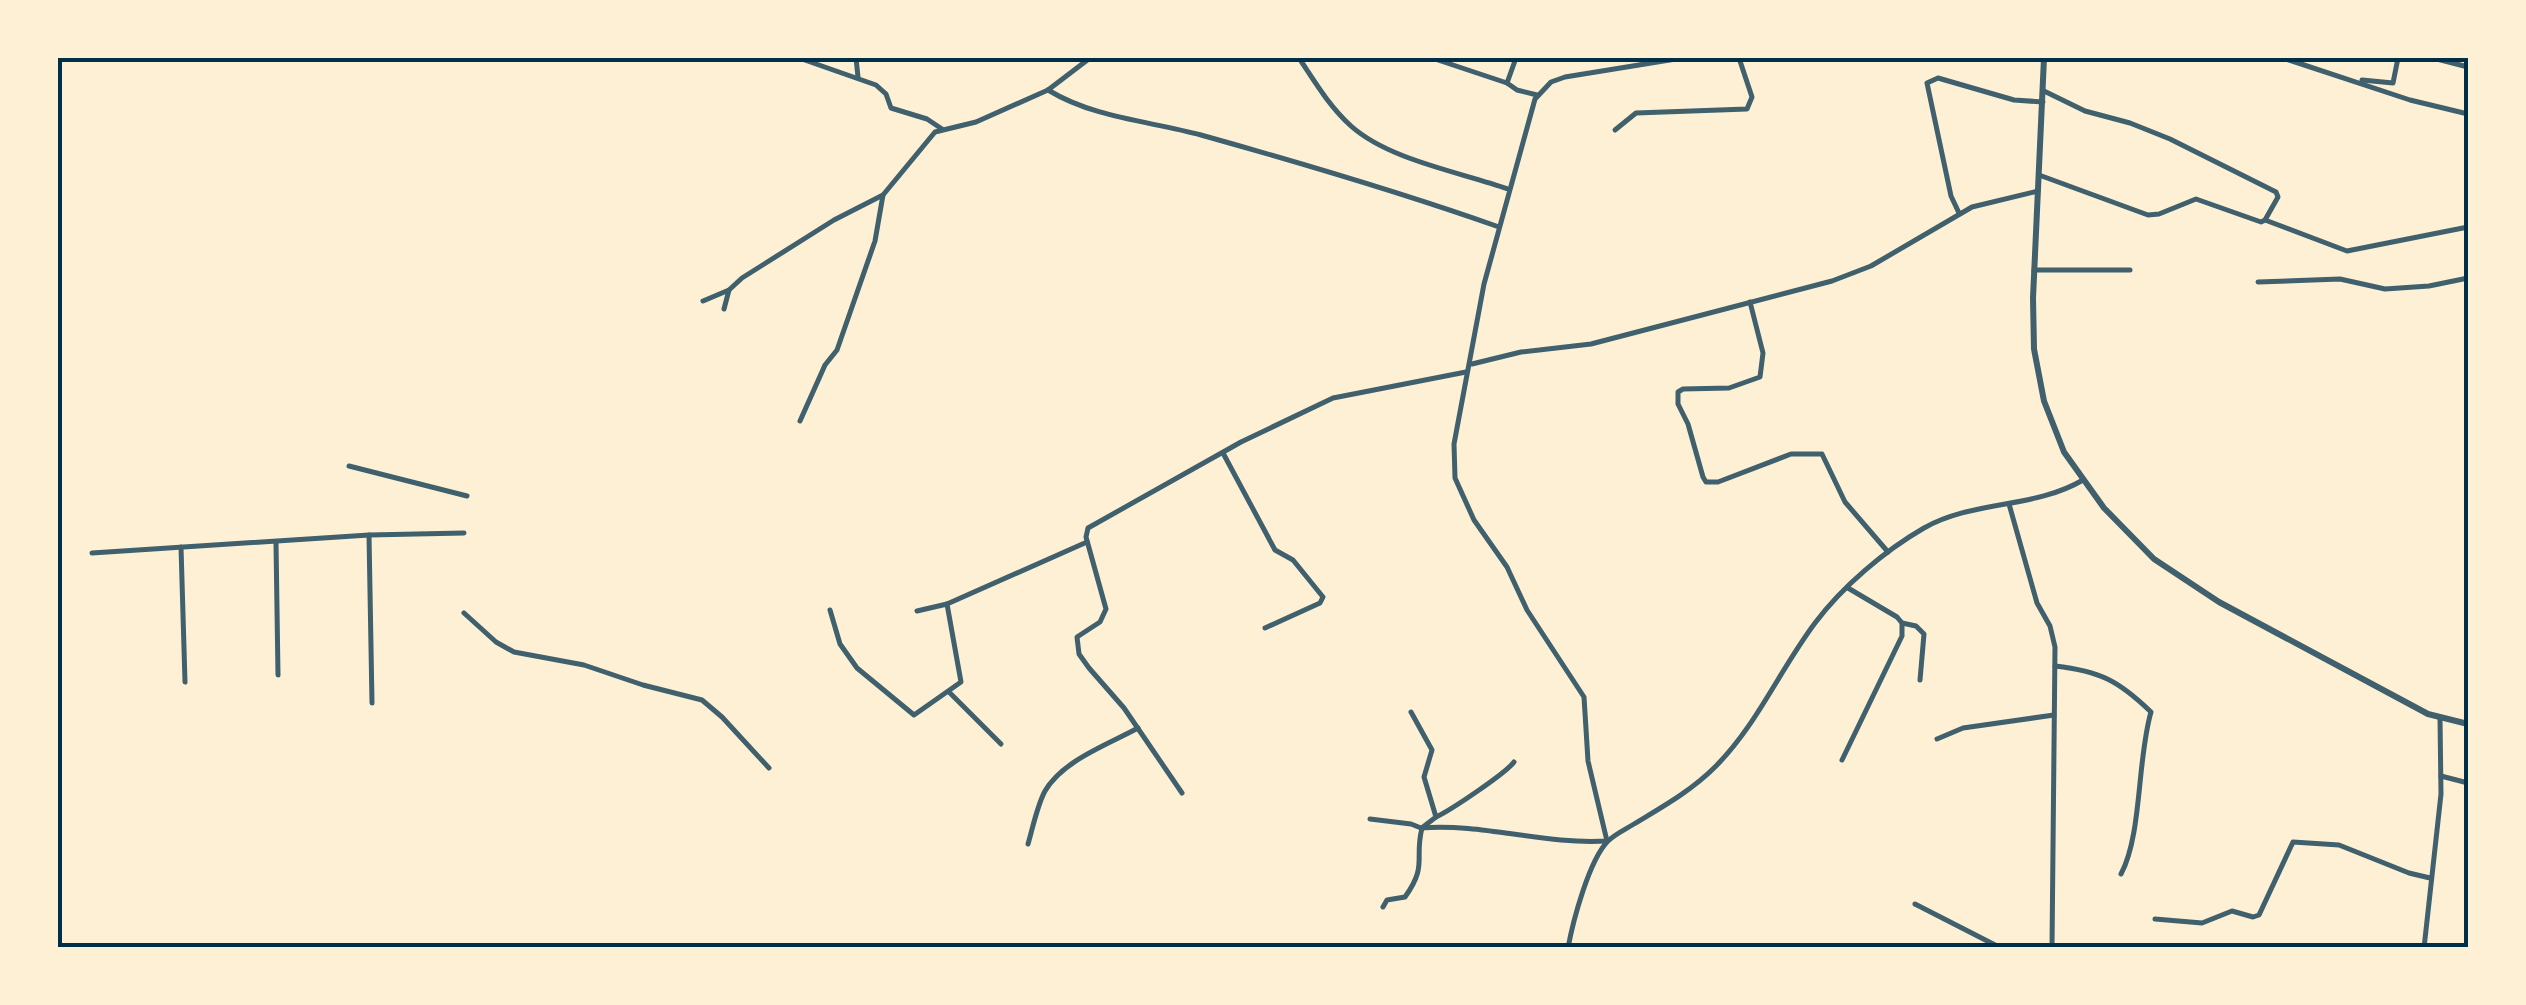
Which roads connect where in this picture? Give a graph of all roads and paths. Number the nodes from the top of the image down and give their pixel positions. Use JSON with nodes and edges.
{"nodes":[{"id":1,"x":799,"y":58,"type":"edge"},
{"id":2,"x":856,"y":58,"type":"edge"},
{"id":3,"x":1090,"y":58,"type":"edge"},
{"id":4,"x":1299,"y":58,"type":"edge"},
{"id":5,"x":1432,"y":58,"type":"edge"},
{"id":6,"x":1516,"y":58,"type":"edge"},
{"id":7,"x":1682,"y":58,"type":"edge"},
{"id":8,"x":1740,"y":58,"type":"edge"},
{"id":9,"x":2044,"y":58,"type":"edge"},
{"id":10,"x":2283,"y":58,"type":"edge"},
{"id":11,"x":2398,"y":58,"type":"edge"},
{"id":12,"x":2433,"y":58,"type":"edge"},
{"id":13,"x":2304,"y":61,"type":"edge"},
{"id":14,"x":2468,"y":67,"type":"edge"},
{"id":15,"x":858,"y":76,"type":"junction"},
{"id":16,"x":2349,"y":78,"type":"junction"},
{"id":17,"x":1508,"y":83,"type":"junction"},
{"id":18,"x":1048,"y":90,"type":"junction"},
{"id":19,"x":2044,"y":91,"type":"junction"},
{"id":20,"x":1537,"y":95,"type":"junction"},
{"id":21,"x":2043,"y":102,"type":"junction"},
{"id":22,"x":2468,"y":114,"type":"edge"},
{"id":23,"x":942,"y":129,"type":"junction"},
{"id":24,"x":1615,"y":130,"type":"dead end"},
{"id":25,"x":2040,"y":174,"type":"junction"},
{"id":26,"x":1509,"y":190,"type":"junction"},
{"id":27,"x":2038,"y":191,"type":"junction"},
{"id":28,"x":882,"y":194,"type":"junction"},
{"id":29,"x":1959,"y":213,"type":"junction"},
{"id":30,"x":2266,"y":220,"type":"junction"},
{"id":31,"x":1499,"y":227,"type":"junction"},
{"id":32,"x":2468,"y":227,"type":"edge"},
{"id":33,"x":2034,"y":270,"type":"junction"},
{"id":34,"x":2130,"y":270,"type":"dead end"},
{"id":35,"x":2468,"y":278,"type":"edge"},
{"id":36,"x":2258,"y":282,"type":"dead end"},
{"id":37,"x":729,"y":290,"type":"junction"},
{"id":38,"x":703,"y":302,"type":"dead end"},
{"id":39,"x":1750,"y":302,"type":"junction"},
{"id":40,"x":724,"y":309,"type":"dead end"},
{"id":41,"x":1469,"y":368,"type":"junction"},
{"id":42,"x":800,"y":421,"type":"dead end"},
{"id":43,"x":1223,"y":453,"type":"junction"},
{"id":44,"x":349,"y":466,"type":"dead end"},
{"id":45,"x":2083,"y":480,"type":"junction"},
{"id":46,"x":467,"y":496,"type":"dead end"},
{"id":47,"x":2009,"y":504,"type":"junction"},
{"id":48,"x":464,"y":533,"type":"dead end"},
{"id":49,"x":369,"y":535,"type":"junction"},
{"id":50,"x":1088,"y":542,"type":"junction"},
{"id":51,"x":276,"y":543,"type":"junction"},
{"id":52,"x":181,"y":547,"type":"junction"},
{"id":53,"x":1888,"y":552,"type":"junction"},
{"id":54,"x":92,"y":553,"type":"dead end"},
{"id":55,"x":1848,"y":588,"type":"junction"},
{"id":56,"x":946,"y":604,"type":"junction"},
{"id":57,"x":830,"y":610,"type":"dead end"},
{"id":58,"x":917,"y":611,"type":"dead end"},
{"id":59,"x":464,"y":614,"type":"dead end"},
{"id":60,"x":1902,"y":623,"type":"junction"},
{"id":61,"x":1265,"y":628,"type":"dead end"},
{"id":62,"x":2055,"y":666,"type":"junction"},
{"id":63,"x":278,"y":675,"type":"dead end"},
{"id":64,"x":1920,"y":680,"type":"dead end"},
{"id":65,"x":185,"y":682,"type":"dead end"},
{"id":66,"x":949,"y":692,"type":"junction"},
{"id":67,"x":372,"y":703,"type":"dead end"},
{"id":68,"x":1411,"y":712,"type":"dead end"},
{"id":69,"x":2054,"y":716,"type":"junction"},
{"id":70,"x":2440,"y":718,"type":"junction"},
{"id":71,"x":2468,"y":724,"type":"edge"},
{"id":72,"x":1138,"y":728,"type":"junction"},
{"id":73,"x":1937,"y":739,"type":"dead end"},
{"id":74,"x":1001,"y":744,"type":"dead end"},
{"id":75,"x":1842,"y":760,"type":"dead end"},
{"id":76,"x":1514,"y":762,"type":"dead end"},
{"id":77,"x":769,"y":768,"type":"dead end"},
{"id":78,"x":2441,"y":776,"type":"junction"},
{"id":79,"x":2468,"y":783,"type":"edge"},
{"id":80,"x":1182,"y":793,"type":"dead end"},
{"id":81,"x":1436,"y":817,"type":"junction"},
{"id":82,"x":1370,"y":820,"type":"dead end"},
{"id":83,"x":1421,"y":828,"type":"junction"},
{"id":84,"x":1608,"y":841,"type":"junction"},
{"id":85,"x":1028,"y":844,"type":"dead end"},
{"id":86,"x":2121,"y":874,"type":"dead end"},
{"id":87,"x":2430,"y":878,"type":"junction"},
{"id":88,"x":1915,"y":904,"type":"dead end"},
{"id":89,"x":1383,"y":907,"type":"dead end"},
{"id":90,"x":2155,"y":919,"type":"dead end"},
{"id":91,"x":1568,"y":948,"type":"edge"},
{"id":92,"x":2001,"y":948,"type":"edge"},
{"id":93,"x":2052,"y":948,"type":"edge"},
{"id":94,"x":2424,"y":948,"type":"edge"}],
"edges":[{"from":1,"to":15,"type":"street"},
{"from":2,"to":15,"type":"street"},
{"from":3,"to":18,"type":"street"},
{"from":4,"to":26,"type":"street"},
{"from":5,"to":17,"type":"street"},
{"from":6,"to":17,"type":"street"},
{"from":7,"to":20,"type":"street"},
{"from":8,"to":24,"type":"street"},
{"from":9,"to":19,"type":"street"},
{"from":10,"to":13,"type":"street"},
{"from":11,"to":16,"type":"street"},
{"from":12,"to":14,"type":"street"},
{"from":13,"to":16,"type":"street"},
{"from":15,"to":23,"type":"street"},
{"from":16,"to":22,"type":"street"},
{"from":17,"to":20,"type":"street"},
{"from":18,"to":23,"type":"street"},
{"from":18,"to":31,"type":"street"},
{"from":19,"to":21,"type":"street"},
{"from":19,"to":30,"type":"street"},
{"from":20,"to":26,"type":"street"},
{"from":21,"to":25,"type":"street"},
{"from":21,"to":29,"type":"street"},
{"from":23,"to":28,"type":"street"},
{"from":25,"to":27,"type":"street"},
{"from":25,"to":30,"type":"street"},
{"from":26,"to":31,"type":"street"},
{"from":27,"to":29,"type":"street"},
{"from":27,"to":33,"type":"street"},
{"from":28,"to":37,"type":"street"},
{"from":28,"to":42,"type":"street"},
{"from":29,"to":39,"type":"street"},
{"from":30,"to":32,"type":"street"},
{"from":31,"to":41,"type":"street"},
{"from":33,"to":34,"type":"street"},
{"from":33,"to":45,"type":"street"},
{"from":35,"to":36,"type":"street"},
{"from":37,"to":38,"type":"street"},
{"from":37,"to":40,"type":"street"},
{"from":39,"to":41,"type":"street"},
{"from":39,"to":53,"type":"street"},
{"from":41,"to":43,"type":"street"},
{"from":41,"to":84,"type":"street"},
{"from":43,"to":50,"type":"street"},
{"from":43,"to":61,"type":"street"},
{"from":44,"to":46,"type":"street"},
{"from":45,"to":47,"type":"street"},
{"from":45,"to":70,"type":"street"},
{"from":47,"to":53,"type":"street"},
{"from":47,"to":62,"type":"street"},
{"from":48,"to":49,"type":"street"},
{"from":49,"to":51,"type":"street"},
{"from":49,"to":67,"type":"street"},
{"from":50,"to":56,"type":"street"},
{"from":50,"to":72,"type":"street"},
{"from":51,"to":52,"type":"street"},
{"from":51,"to":63,"type":"street"},
{"from":52,"to":54,"type":"street"},
{"from":52,"to":65,"type":"street"},
{"from":53,"to":55,"type":"street"},
{"from":55,"to":60,"type":"street"},
{"from":55,"to":84,"type":"street"},
{"from":56,"to":58,"type":"street"},
{"from":56,"to":66,"type":"street"},
{"from":57,"to":66,"type":"street"},
{"from":59,"to":77,"type":"street"},
{"from":60,"to":64,"type":"street"},
{"from":60,"to":75,"type":"street"},
{"from":62,"to":69,"type":"street"},
{"from":62,"to":86,"type":"street"},
{"from":66,"to":74,"type":"street"},
{"from":68,"to":81,"type":"street"},
{"from":69,"to":73,"type":"street"},
{"from":69,"to":93,"type":"street"},
{"from":70,"to":71,"type":"street"},
{"from":70,"to":78,"type":"street"},
{"from":72,"to":80,"type":"street"},
{"from":72,"to":85,"type":"street"},
{"from":76,"to":81,"type":"street"},
{"from":78,"to":79,"type":"street"},
{"from":78,"to":87,"type":"street"},
{"from":81,"to":83,"type":"street"},
{"from":82,"to":83,"type":"street"},
{"from":83,"to":84,"type":"street"},
{"from":83,"to":89,"type":"street"},
{"from":84,"to":91,"type":"street"},
{"from":87,"to":90,"type":"street"},
{"from":87,"to":94,"type":"street"},
{"from":88,"to":92,"type":"street"}]}
